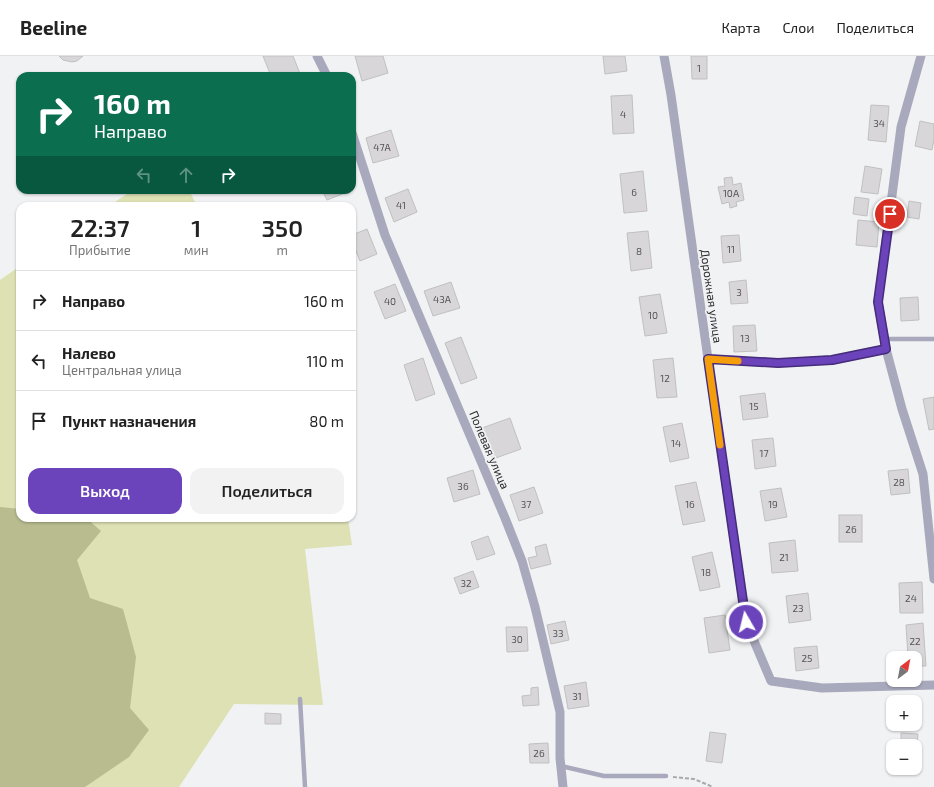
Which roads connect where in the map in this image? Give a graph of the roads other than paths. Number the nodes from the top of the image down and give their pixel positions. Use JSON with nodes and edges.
{"nodes":[{"id":1,"x":317,"y":56,"type":"edge"},
{"id":2,"x":664,"y":56,"type":"edge"},
{"id":3,"x":921,"y":56,"type":"edge"},
{"id":4,"x":325,"y":72,"type":"edge"},
{"id":5,"x":356,"y":145,"type":"edge"},
{"id":6,"x":884,"y":339,"type":"junction"},
{"id":7,"x":934,"y":339,"type":"edge"},
{"id":8,"x":886,"y":349,"type":"junction"},
{"id":9,"x":708,"y":359,"type":"junction"},
{"id":10,"x":934,"y":579,"type":"edge"},
{"id":11,"x":934,"y":685,"type":"edge"},
{"id":12,"x":300,"y":699,"type":"dead end"},
{"id":13,"x":561,"y":766,"type":"junction"},
{"id":14,"x":666,"y":776,"type":"road end"},
{"id":15,"x":305,"y":787,"type":"edge"},
{"id":16,"x":563,"y":787,"type":"edge"}],
"edges":[{"from":1,"to":4,"type":"street"},
{"from":2,"to":9,"type":"street","name":"Дорожная улица"},
{"from":3,"to":6,"type":"street"},
{"from":5,"to":13,"type":"street","name":"Полевая улица"},
{"from":6,"to":7,"type":"lane"},
{"from":6,"to":8,"type":"street"},
{"from":8,"to":9,"type":"street"},
{"from":8,"to":10,"type":"street"},
{"from":9,"to":11,"type":"street","name":"Дорожная улица"},
{"from":12,"to":15,"type":"lane"},
{"from":13,"to":14,"type":"lane"},
{"from":13,"to":16,"type":"street","name":"Полевая улица"}]}
